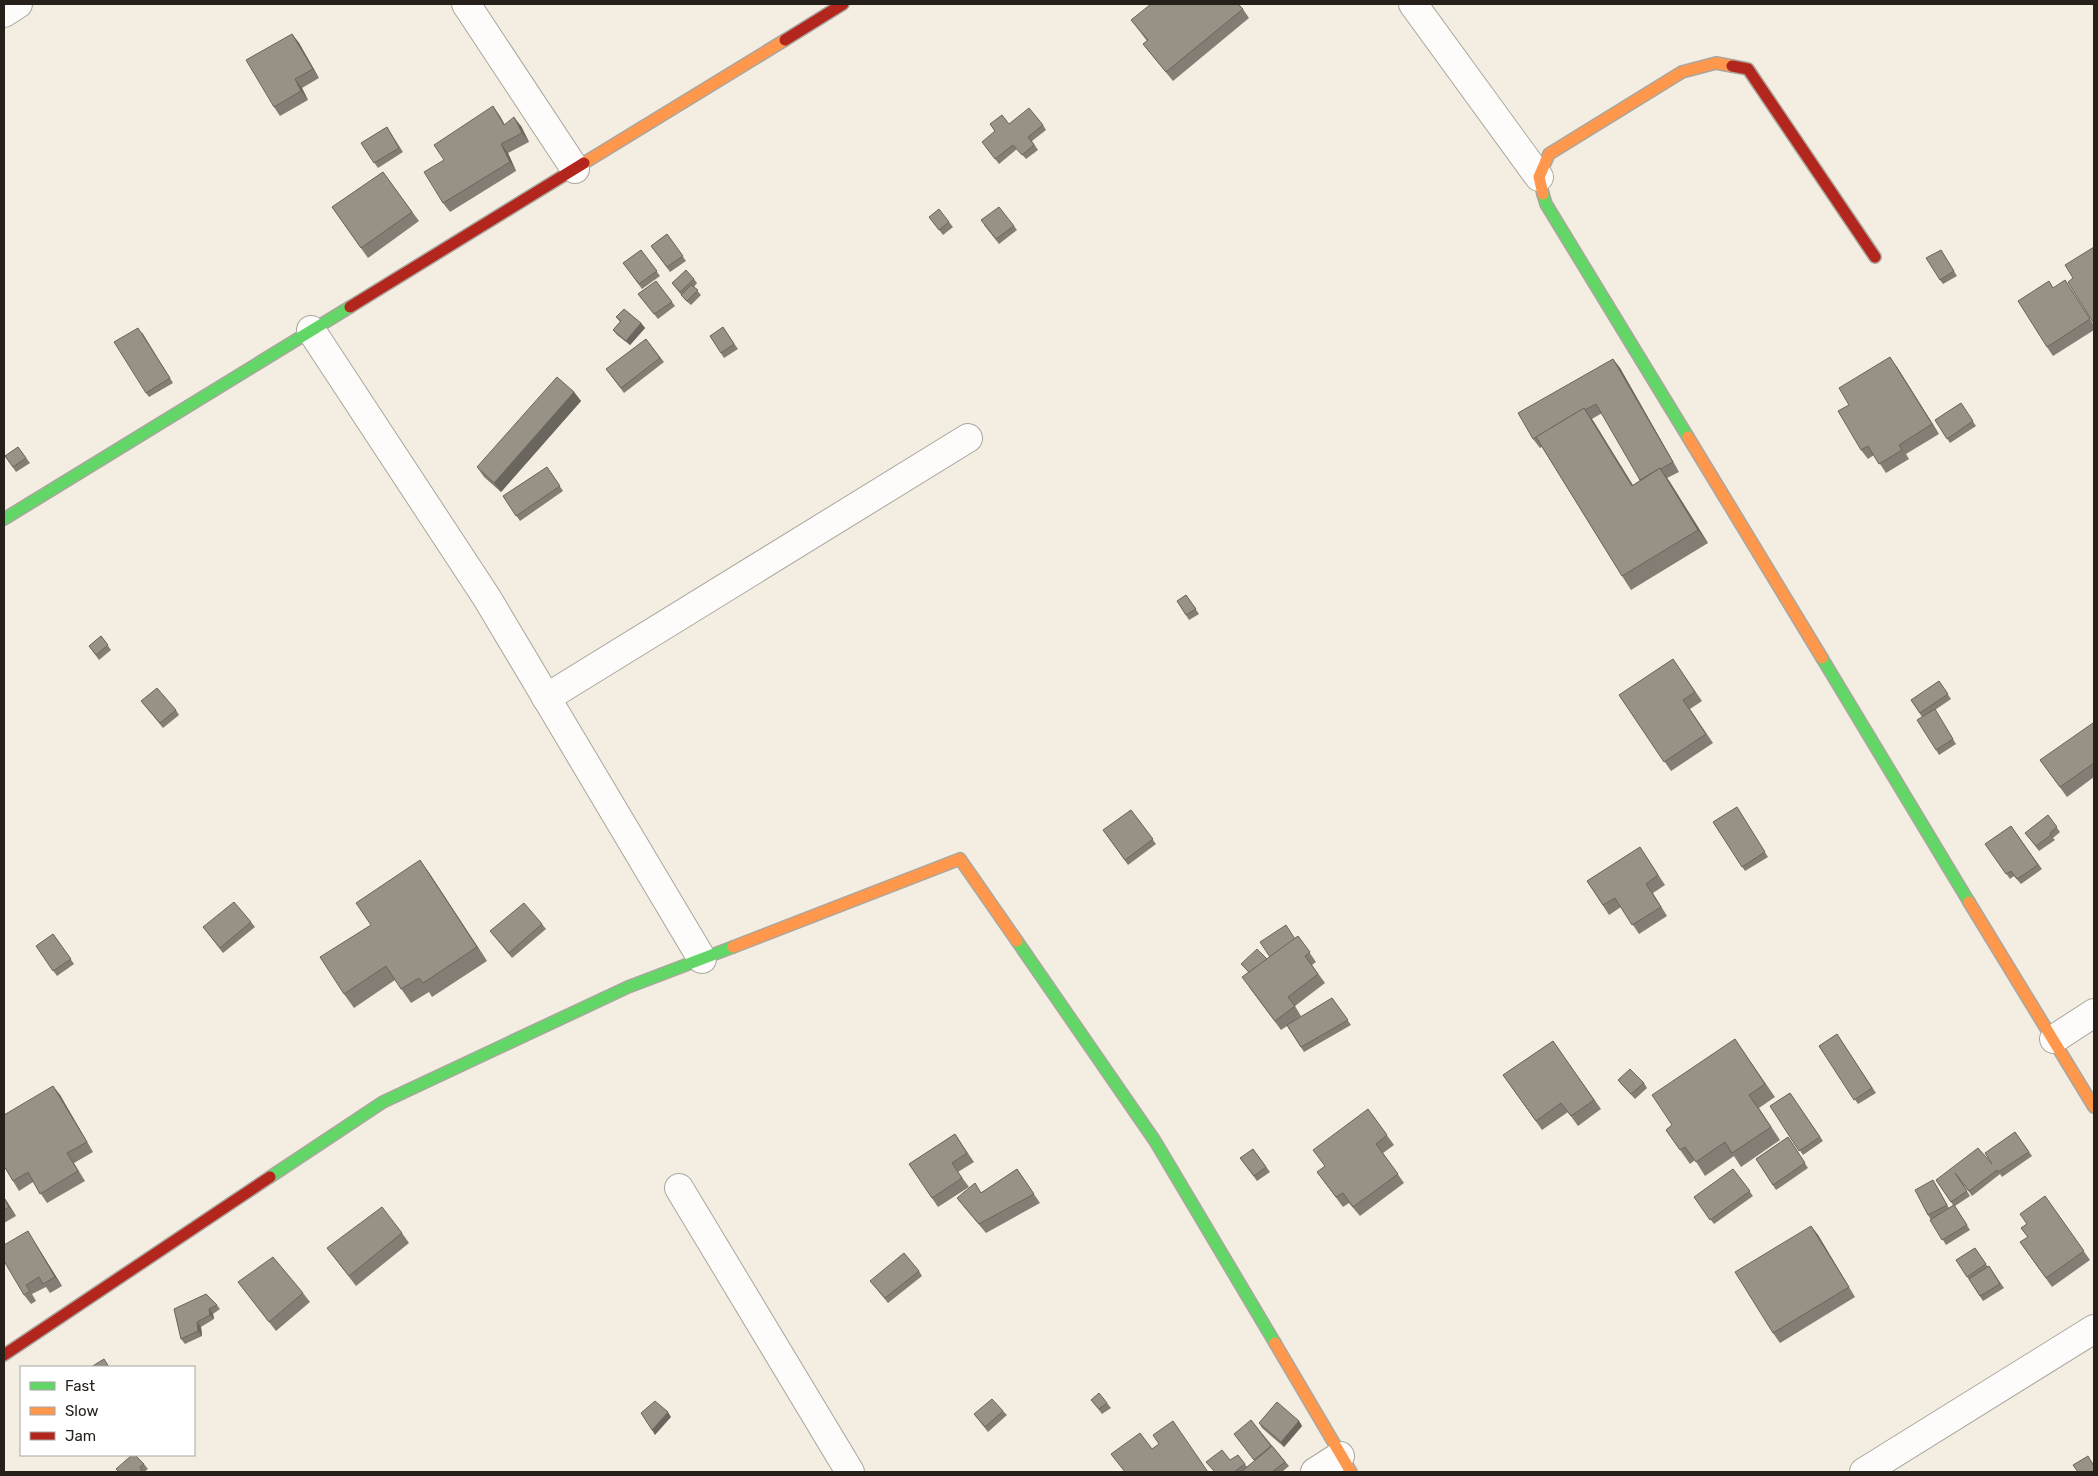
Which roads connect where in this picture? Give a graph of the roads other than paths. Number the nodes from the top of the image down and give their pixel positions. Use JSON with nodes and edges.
{"nodes":[{"id":1,"x":18,"y":4,"type":"edge"},
{"id":2,"x":466,"y":4,"type":"edge"},
{"id":3,"x":843,"y":4,"type":"edge"},
{"id":4,"x":1413,"y":4,"type":"edge"},
{"id":5,"x":4,"y":13,"type":"edge"},
{"id":6,"x":575,"y":169,"type":"junction"},
{"id":7,"x":1539,"y":178,"type":"junction"},
{"id":8,"x":1875,"y":257,"type":"dead end"},
{"id":9,"x":311,"y":330,"type":"junction"},
{"id":10,"x":968,"y":438,"type":"dead end"},
{"id":11,"x":4,"y":519,"type":"edge"},
{"id":12,"x":546,"y":698,"type":"junction"},
{"id":13,"x":702,"y":959,"type":"junction"},
{"id":14,"x":2094,"y":1013,"type":"edge"},
{"id":15,"x":2054,"y":1039,"type":"junction"},
{"id":16,"x":2094,"y":1108,"type":"edge"},
{"id":17,"x":679,"y":1188,"type":"dead end"},
{"id":18,"x":2094,"y":1329,"type":"edge"},
{"id":19,"x":4,"y":1355,"type":"edge"},
{"id":20,"x":1345,"y":1464,"type":"edge"},
{"id":21,"x":850,"y":1472,"type":"edge"},
{"id":22,"x":1314,"y":1472,"type":"edge"},
{"id":23,"x":1864,"y":1472,"type":"edge"}],
"edges":[{"from":1,"to":5,"type":"street"},
{"from":2,"to":6,"type":"street"},
{"from":3,"to":6,"type":"street"},
{"from":4,"to":7,"type":"street"},
{"from":6,"to":9,"type":"street"},
{"from":7,"to":8,"type":"street"},
{"from":7,"to":15,"type":"street"},
{"from":9,"to":11,"type":"street"},
{"from":9,"to":12,"type":"street"},
{"from":10,"to":12,"type":"street"},
{"from":12,"to":13,"type":"street"},
{"from":13,"to":19,"type":"street"},
{"from":13,"to":20,"type":"street"},
{"from":14,"to":15,"type":"street"},
{"from":15,"to":16,"type":"street"},
{"from":17,"to":21,"type":"street"},
{"from":18,"to":23,"type":"street"},
{"from":20,"to":22,"type":"street"}]}
